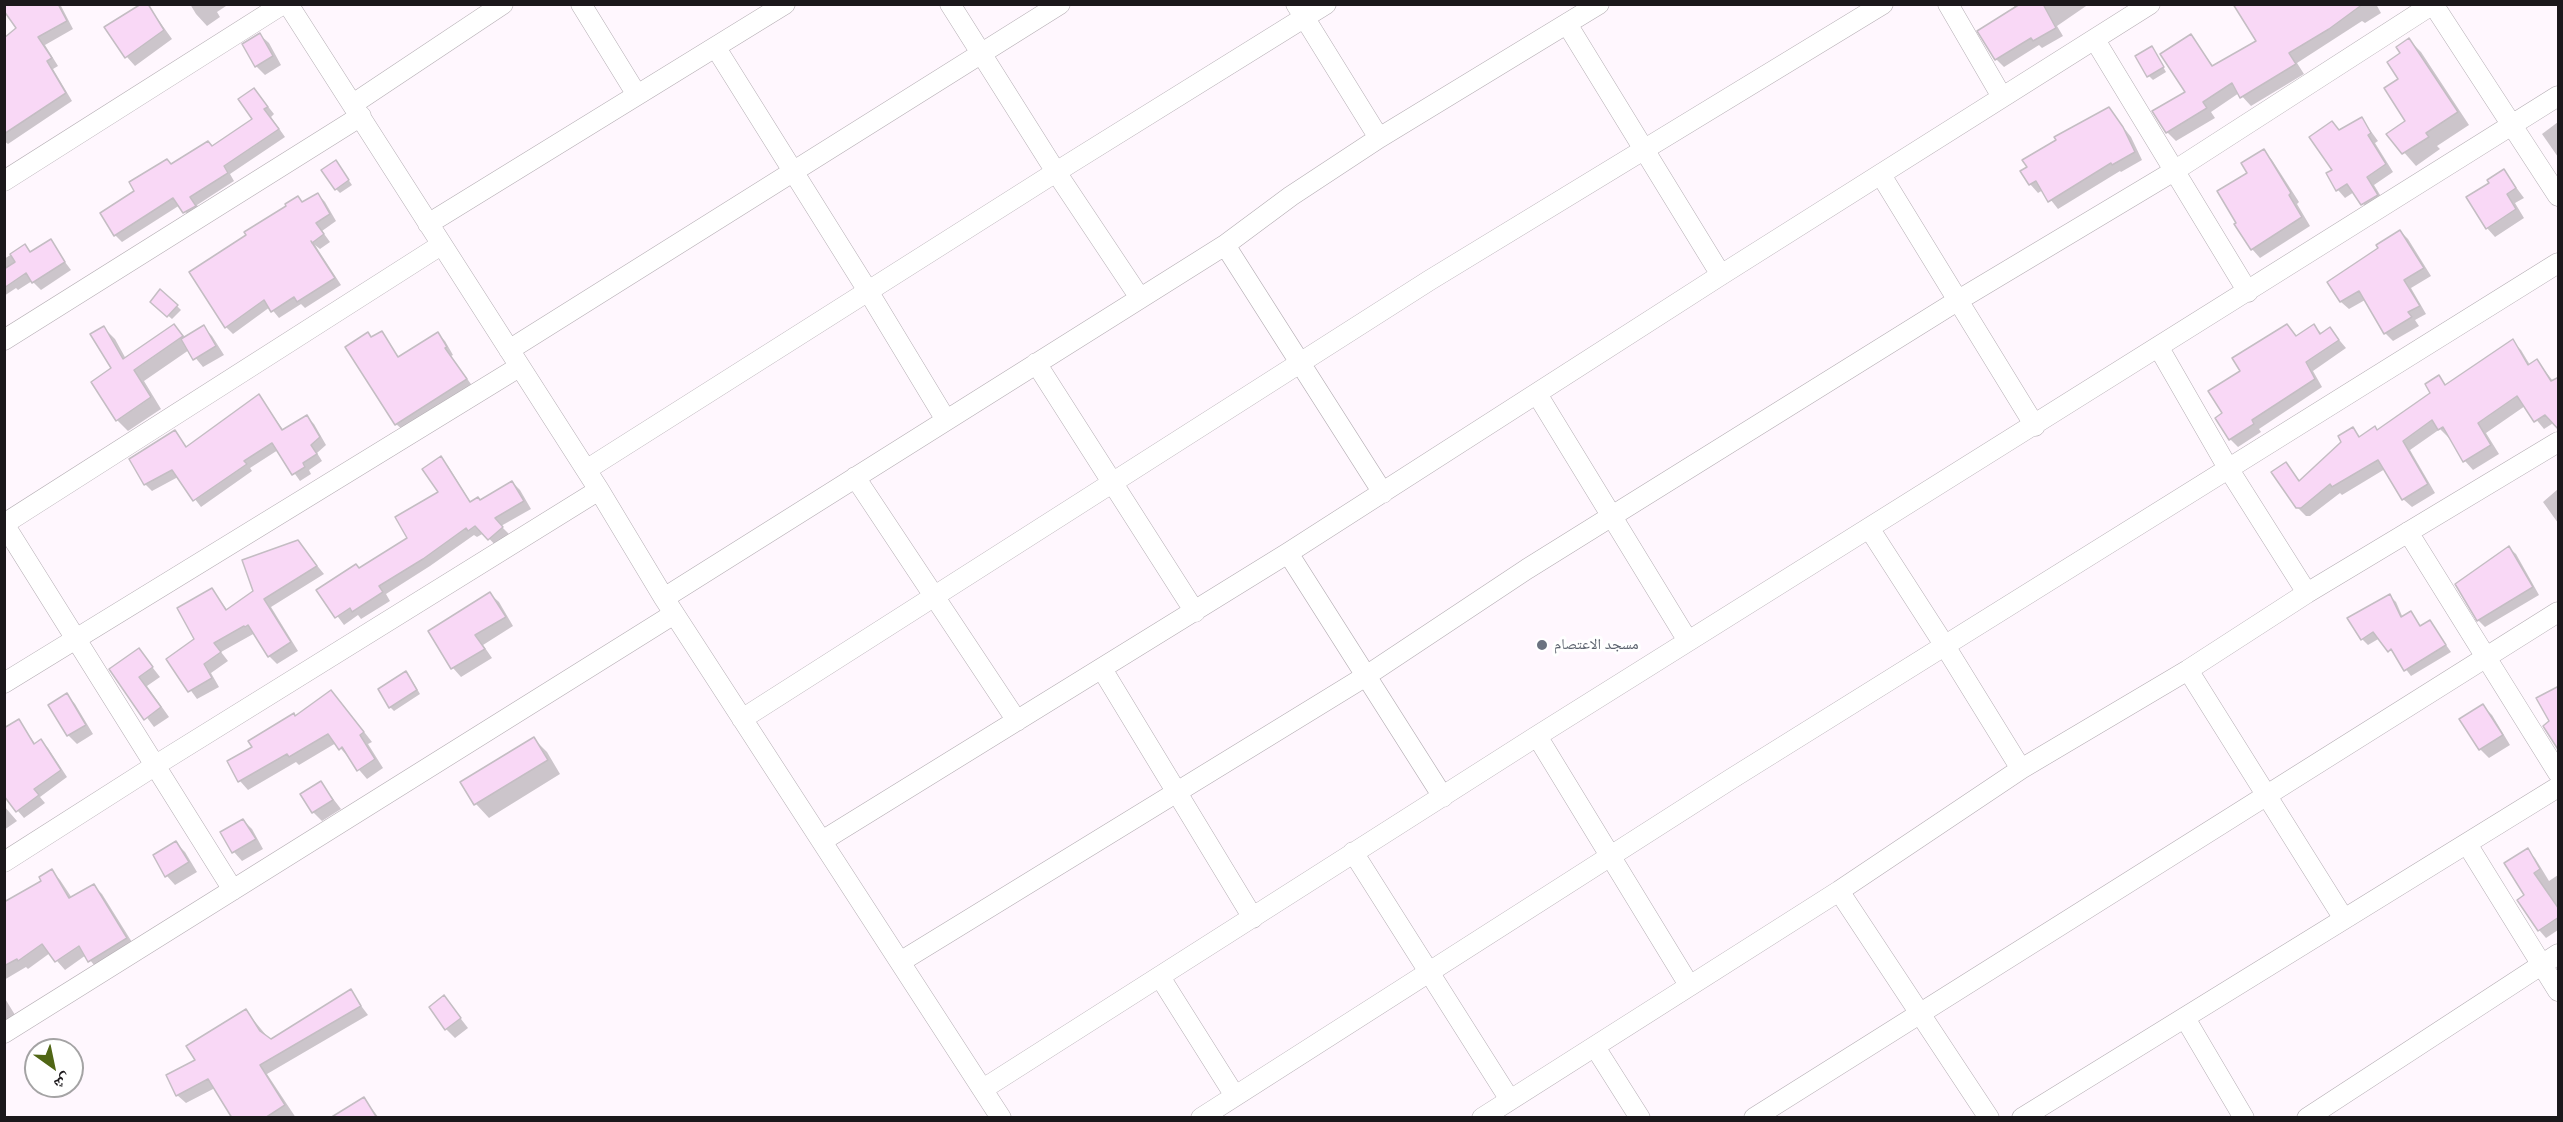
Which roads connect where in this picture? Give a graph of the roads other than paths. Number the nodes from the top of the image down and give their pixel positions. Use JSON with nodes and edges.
{"nodes":[{"id":1,"x":283,"y":4,"type":"edge"},
{"id":2,"x":288,"y":4,"type":"edge"},
{"id":3,"x":503,"y":4,"type":"edge"},
{"id":4,"x":581,"y":4,"type":"edge"},
{"id":5,"x":950,"y":4,"type":"edge"},
{"id":6,"x":1060,"y":4,"type":"edge"},
{"id":7,"x":1326,"y":4,"type":"edge"},
{"id":8,"x":1599,"y":4,"type":"edge"},
{"id":9,"x":1884,"y":4,"type":"edge"},
{"id":10,"x":1948,"y":4,"type":"edge"},
{"id":11,"x":2150,"y":4,"type":"edge"},
{"id":12,"x":2433,"y":4,"type":"edge"},
{"id":13,"x":775,"y":7,"type":"edge"},
{"id":14,"x":1301,"y":11,"type":"edge"},
{"id":15,"x":1567,"y":24,"type":"junction"},
{"id":16,"x":2095,"y":40,"type":"junction"},
{"id":17,"x":716,"y":48,"type":"junction"},
{"id":18,"x":982,"y":54,"type":"junction"},
{"id":19,"x":637,"y":95,"type":"junction"},
{"id":20,"x":2559,"y":96,"type":"edge"},
{"id":21,"x":2002,"y":97,"type":"junction"},
{"id":22,"x":357,"y":110,"type":"junction"},
{"id":23,"x":2513,"y":126,"type":"junction"},
{"id":24,"x":1379,"y":138,"type":"junction"},
{"id":25,"x":1642,"y":149,"type":"junction"},
{"id":26,"x":1056,"y":171,"type":"junction"},
{"id":27,"x":2174,"y":171,"type":"junction"},
{"id":28,"x":794,"y":172,"type":"junction"},
{"id":29,"x":1881,"y":175,"type":"junction"},
{"id":30,"x":4,"y":181,"type":"edge"},
{"id":31,"x":2559,"y":196,"type":"edge"},
{"id":32,"x":429,"y":224,"type":"junction"},
{"id":33,"x":441,"y":245,"type":"junction"},
{"id":34,"x":1224,"y":245,"type":"junction"},
{"id":35,"x":2559,"y":263,"type":"edge"},
{"id":36,"x":1721,"y":275,"type":"junction"},
{"id":37,"x":868,"y":291,"type":"junction"},
{"id":38,"x":2247,"y":292,"type":"junction"},
{"id":39,"x":1140,"y":298,"type":"junction"},
{"id":40,"x":1957,"y":301,"type":"junction"},
{"id":41,"x":4,"y":340,"type":"edge"},
{"id":42,"x":2159,"y":348,"type":"junction"},
{"id":43,"x":509,"y":350,"type":"junction"},
{"id":44,"x":1036,"y":363,"type":"junction"},
{"id":45,"x":1300,"y":363,"type":"junction"},
{"id":46,"x":519,"y":367,"type":"junction"},
{"id":47,"x":1537,"y":394,"type":"junction"},
{"id":48,"x":946,"y":420,"type":"junction"},
{"id":49,"x":2036,"y":426,"type":"junction"},
{"id":50,"x":2559,"y":442,"type":"edge"},
{"id":51,"x":2228,"y":468,"type":"junction"},
{"id":52,"x":586,"y":470,"type":"junction"},
{"id":53,"x":855,"y":477,"type":"junction"},
{"id":54,"x":1114,"y":482,"type":"junction"},
{"id":55,"x":599,"y":490,"type":"junction"},
{"id":56,"x":1383,"y":493,"type":"junction"},
{"id":57,"x":1613,"y":517,"type":"junction"},
{"id":58,"x":4,"y":524,"type":"edge"},
{"id":59,"x":1869,"y":528,"type":"junction"},
{"id":60,"x":2408,"y":532,"type":"junction"},
{"id":61,"x":1288,"y":553,"type":"junction"},
{"id":62,"x":2307,"y":593,"type":"junction"},
{"id":63,"x":933,"y":598,"type":"junction"},
{"id":64,"x":669,"y":606,"type":"junction"},
{"id":65,"x":1195,"y":612,"type":"junction"},
{"id":66,"x":2559,"y":612,"type":"edge"},
{"id":67,"x":76,"y":637,"type":"junction"},
{"id":68,"x":1688,"y":641,"type":"junction"},
{"id":69,"x":1946,"y":646,"type":"junction"},
{"id":70,"x":2485,"y":658,"type":"junction"},
{"id":71,"x":1102,"y":669,"type":"junction"},
{"id":72,"x":2188,"y":670,"type":"junction"},
{"id":73,"x":1366,"y":676,"type":"junction"},
{"id":74,"x":4,"y":683,"type":"edge"},
{"id":75,"x":742,"y":719,"type":"junction"},
{"id":76,"x":1017,"y":721,"type":"junction"},
{"id":77,"x":1537,"y":736,"type":"junction"},
{"id":78,"x":156,"y":765,"type":"junction"},
{"id":79,"x":2021,"y":769,"type":"junction"},
{"id":80,"x":2559,"y":773,"type":"edge"},
{"id":81,"x":2559,"y":787,"type":"edge"},
{"id":82,"x":1176,"y":792,"type":"junction"},
{"id":83,"x":2266,"y":796,"type":"junction"},
{"id":84,"x":1443,"y":797,"type":"junction"},
{"id":85,"x":822,"y":841,"type":"junction"},
{"id":86,"x":2467,"y":844,"type":"junction"},
{"id":87,"x":1353,"y":852,"type":"junction"},
{"id":88,"x":1611,"y":857,"type":"junction"},
{"id":89,"x":4,"y":862,"type":"edge"},
{"id":90,"x":233,"y":890,"type":"junction"},
{"id":91,"x":1839,"y":891,"type":"junction"},
{"id":92,"x":1253,"y":918,"type":"junction"},
{"id":93,"x":2344,"y":919,"type":"junction"},
{"id":94,"x":2550,"y":959,"type":"edge"},
{"id":95,"x":900,"y":962,"type":"junction"},
{"id":96,"x":1430,"y":973,"type":"junction"},
{"id":97,"x":1160,"y":977,"type":"junction"},
{"id":98,"x":1689,"y":985,"type":"junction"},
{"id":99,"x":2559,"y":991,"type":"edge"},
{"id":100,"x":1919,"y":1014,"type":"junction"},
{"id":101,"x":2185,"y":1018,"type":"junction"},
{"id":102,"x":4,"y":1033,"type":"edge"},
{"id":103,"x":1596,"y":1047,"type":"junction"},
{"id":104,"x":983,"y":1089,"type":"junction"},
{"id":105,"x":1236,"y":1096,"type":"junction"},
{"id":106,"x":1510,"y":1100,"type":"junction"},
{"id":107,"x":2319,"y":1115,"type":"edge"},
{"id":108,"x":1001,"y":1118,"type":"edge"},
{"id":109,"x":1201,"y":1118,"type":"edge"},
{"id":110,"x":1482,"y":1118,"type":"edge"},
{"id":111,"x":1640,"y":1118,"type":"edge"},
{"id":112,"x":1754,"y":1118,"type":"edge"},
{"id":113,"x":1989,"y":1118,"type":"edge"},
{"id":114,"x":2022,"y":1118,"type":"edge"},
{"id":115,"x":2244,"y":1118,"type":"edge"}],
"edges":[{"from":1,"to":30,"type":"street"},
{"from":2,"to":22,"type":"street"},
{"from":3,"to":22,"type":"street"},
{"from":4,"to":19,"type":"street"},
{"from":5,"to":18,"type":"street"},
{"from":6,"to":18,"type":"street"},
{"from":7,"to":14,"type":"street"},
{"from":8,"to":15,"type":"street"},
{"from":9,"to":25,"type":"street"},
{"from":10,"to":21,"type":"street"},
{"from":11,"to":16,"type":"street"},
{"from":12,"to":23,"type":"street"},
{"from":12,"to":27,"type":"street"},
{"from":13,"to":17,"type":"street"},
{"from":14,"to":24,"type":"street"},
{"from":14,"to":26,"type":"street"},
{"from":15,"to":24,"type":"street"},
{"from":15,"to":25,"type":"street"},
{"from":16,"to":21,"type":"street"},
{"from":16,"to":27,"type":"street"},
{"from":17,"to":19,"type":"street"},
{"from":17,"to":28,"type":"street"},
{"from":18,"to":26,"type":"street"},
{"from":18,"to":28,"type":"street"},
{"from":19,"to":32,"type":"street"},
{"from":20,"to":23,"type":"street"},
{"from":21,"to":29,"type":"street"},
{"from":22,"to":32,"type":"street"},
{"from":22,"to":41,"type":"street"},
{"from":23,"to":31,"type":"street"},
{"from":23,"to":38,"type":"street"},
{"from":24,"to":34,"type":"street"},
{"from":25,"to":36,"type":"street"},
{"from":25,"to":45,"type":"street"},
{"from":26,"to":37,"type":"street"},
{"from":26,"to":39,"type":"street"},
{"from":27,"to":38,"type":"street"},
{"from":27,"to":40,"type":"street"},
{"from":28,"to":37,"type":"street"},
{"from":28,"to":43,"type":"street"},
{"from":29,"to":36,"type":"street"},
{"from":29,"to":40,"type":"street"},
{"from":32,"to":33,"type":"street"},
{"from":33,"to":43,"type":"street"},
{"from":33,"to":58,"type":"street"},
{"from":34,"to":39,"type":"street"},
{"from":34,"to":45,"type":"street"},
{"from":35,"to":51,"type":"street"},
{"from":36,"to":47,"type":"street"},
{"from":37,"to":48,"type":"street"},
{"from":37,"to":52,"type":"street"},
{"from":38,"to":42,"type":"street"},
{"from":39,"to":44,"type":"street"},
{"from":40,"to":49,"type":"street"},
{"from":40,"to":57,"type":"street"},
{"from":42,"to":49,"type":"street"},
{"from":42,"to":51,"type":"street"},
{"from":43,"to":46,"type":"street"},
{"from":44,"to":48,"type":"street"},
{"from":44,"to":54,"type":"street"},
{"from":45,"to":54,"type":"street"},
{"from":45,"to":56,"type":"street"},
{"from":46,"to":52,"type":"street"},
{"from":46,"to":67,"type":"street"},
{"from":47,"to":56,"type":"street"},
{"from":47,"to":57,"type":"street"},
{"from":48,"to":53,"type":"street"},
{"from":49,"to":59,"type":"street"},
{"from":50,"to":60,"type":"street"},
{"from":51,"to":62,"type":"street"},
{"from":51,"to":69,"type":"street"},
{"from":52,"to":55,"type":"street"},
{"from":53,"to":63,"type":"street"},
{"from":53,"to":64,"type":"street"},
{"from":54,"to":63,"type":"street"},
{"from":54,"to":65,"type":"street"},
{"from":55,"to":64,"type":"street"},
{"from":55,"to":78,"type":"street"},
{"from":56,"to":61,"type":"street"},
{"from":57,"to":68,"type":"street"},
{"from":57,"to":73,"type":"street"},
{"from":58,"to":67,"type":"street"},
{"from":59,"to":68,"type":"street"},
{"from":59,"to":69,"type":"street"},
{"from":60,"to":62,"type":"street"},
{"from":60,"to":70,"type":"street"},
{"from":61,"to":65,"type":"street"},
{"from":61,"to":73,"type":"street"},
{"from":62,"to":72,"type":"street"},
{"from":63,"to":75,"type":"street"},
{"from":63,"to":76,"type":"street"},
{"from":64,"to":75,"type":"street"},
{"from":64,"to":90,"type":"street"},
{"from":65,"to":71,"type":"street"},
{"from":66,"to":70,"type":"street"},
{"from":67,"to":74,"type":"street"},
{"from":67,"to":78,"type":"street"},
{"from":68,"to":77,"type":"street"},
{"from":69,"to":79,"type":"street"},
{"from":69,"to":88,"type":"street"},
{"from":70,"to":80,"type":"street"},
{"from":70,"to":83,"type":"street"},
{"from":71,"to":76,"type":"street"},
{"from":71,"to":82,"type":"street"},
{"from":72,"to":79,"type":"street"},
{"from":72,"to":83,"type":"street"},
{"from":73,"to":82,"type":"street"},
{"from":73,"to":84,"type":"street"},
{"from":75,"to":85,"type":"street"},
{"from":76,"to":85,"type":"street"},
{"from":77,"to":84,"type":"street"},
{"from":77,"to":88,"type":"street"},
{"from":78,"to":89,"type":"street"},
{"from":78,"to":90,"type":"street"},
{"from":79,"to":91,"type":"street"},
{"from":81,"to":86,"type":"street"},
{"from":82,"to":92,"type":"street"},
{"from":82,"to":95,"type":"street"},
{"from":83,"to":93,"type":"street"},
{"from":83,"to":100,"type":"street"},
{"from":84,"to":87,"type":"street"},
{"from":85,"to":95,"type":"street"},
{"from":86,"to":93,"type":"street"},
{"from":86,"to":94,"type":"street"},
{"from":87,"to":92,"type":"street"},
{"from":87,"to":96,"type":"street"},
{"from":88,"to":96,"type":"street"},
{"from":88,"to":98,"type":"street"},
{"from":90,"to":102,"type":"street"},
{"from":91,"to":98,"type":"street"},
{"from":91,"to":100,"type":"street"},
{"from":92,"to":97,"type":"street"},
{"from":93,"to":101,"type":"street"},
{"from":94,"to":99,"type":"street"},
{"from":94,"to":107,"type":"street"},
{"from":95,"to":104,"type":"street"},
{"from":96,"to":105,"type":"street"},
{"from":96,"to":106,"type":"street"},
{"from":97,"to":104,"type":"street"},
{"from":97,"to":105,"type":"street"},
{"from":98,"to":103,"type":"street"},
{"from":100,"to":112,"type":"street"},
{"from":100,"to":113,"type":"street"},
{"from":101,"to":114,"type":"street"},
{"from":101,"to":115,"type":"street"},
{"from":103,"to":106,"type":"street"},
{"from":103,"to":111,"type":"street"},
{"from":104,"to":108,"type":"street"},
{"from":105,"to":109,"type":"street"},
{"from":106,"to":110,"type":"street"}]}
